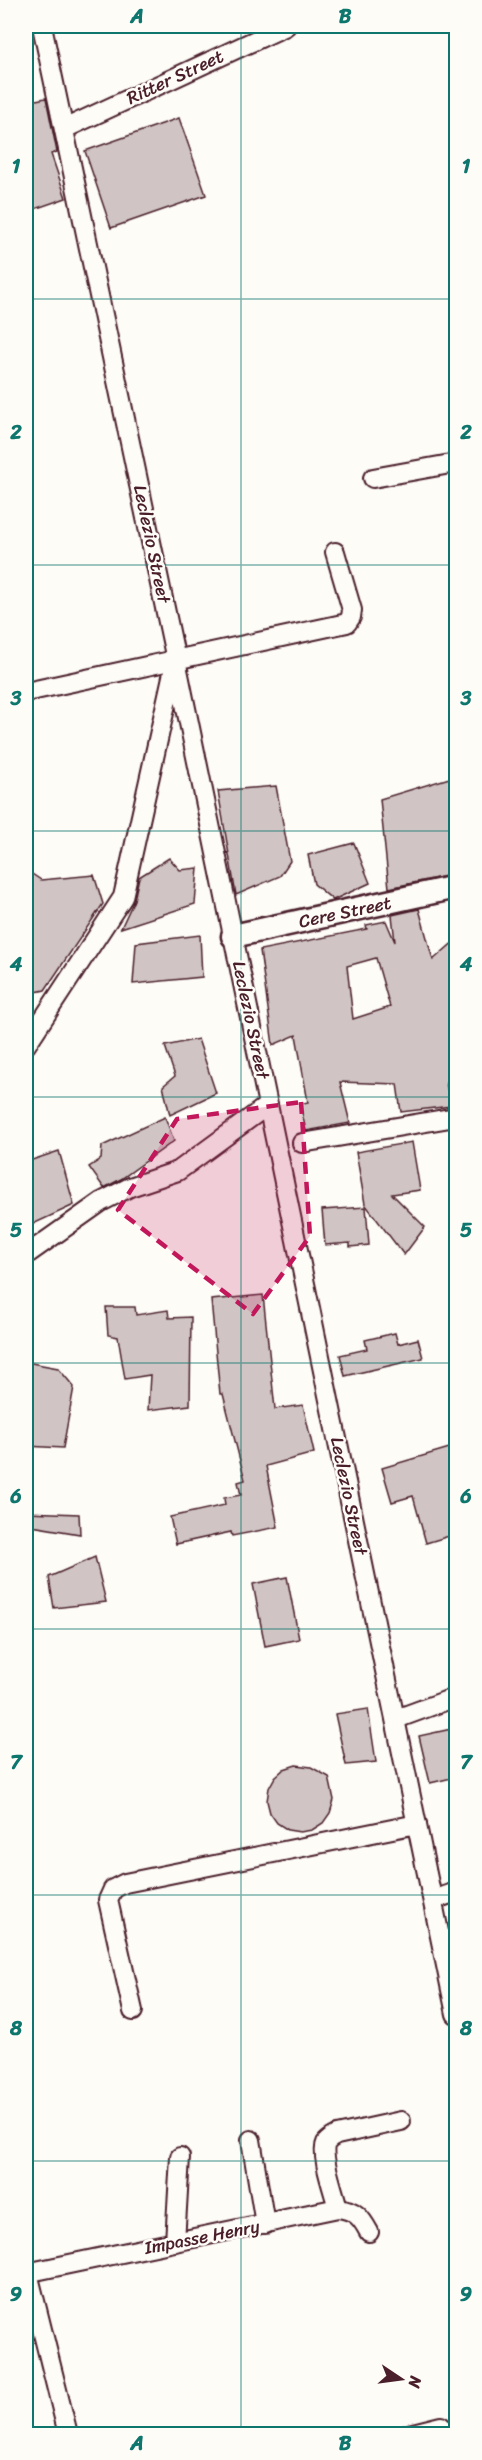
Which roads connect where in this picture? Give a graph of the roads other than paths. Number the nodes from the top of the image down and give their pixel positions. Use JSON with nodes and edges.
{"nodes":[{"id":1,"x":42,"y":26,"type":"edge"},
{"id":2,"x":286,"y":26,"type":"edge"},
{"id":3,"x":64,"y":129,"type":"junction"},
{"id":4,"x":456,"y":463,"type":"edge"},
{"id":5,"x":373,"y":478,"type":"dead end"},
{"id":6,"x":335,"y":552,"type":"dead end"},
{"id":7,"x":176,"y":660,"type":"junction"},
{"id":8,"x":26,"y":692,"type":"edge"},
{"id":9,"x":456,"y":887,"type":"edge"},
{"id":10,"x":233,"y":936,"type":"junction"},
{"id":11,"x":26,"y":1045,"type":"edge"},
{"id":12,"x":268,"y":1104,"type":"junction"},
{"id":13,"x":456,"y":1117,"type":"edge"},
{"id":14,"x":302,"y":1143,"type":"dead end"},
{"id":15,"x":26,"y":1256,"type":"edge"},
{"id":16,"x":456,"y":1697,"type":"edge"},
{"id":17,"x":396,"y":1719,"type":"junction"},
{"id":18,"x":417,"y":1824,"type":"junction"},
{"id":19,"x":456,"y":1892,"type":"edge"},
{"id":20,"x":433,"y":1900,"type":"junction"},
{"id":21,"x":133,"y":2011,"type":"dead end"},
{"id":22,"x":456,"y":2014,"type":"edge"},
{"id":23,"x":401,"y":2121,"type":"dead end"},
{"id":24,"x":250,"y":2140,"type":"dead end"},
{"id":25,"x":180,"y":2157,"type":"dead end"},
{"id":26,"x":338,"y":2208,"type":"junction"},
{"id":27,"x":265,"y":2224,"type":"junction"},
{"id":28,"x":369,"y":2232,"type":"dead end"},
{"id":29,"x":175,"y":2242,"type":"junction"},
{"id":30,"x":27,"y":2273,"type":"edge"},
{"id":31,"x":441,"y":2426,"type":"dead end"},
{"id":32,"x":68,"y":2434,"type":"edge"},
{"id":33,"x":409,"y":2434,"type":"edge"}],
"edges":[{"from":1,"to":3,"type":"street","name":"Leclezio Street"},
{"from":2,"to":3,"type":"street","name":"Ritter Street"},
{"from":3,"to":7,"type":"street","name":"Leclezio Street"},
{"from":4,"to":5,"type":"street"},
{"from":6,"to":7,"type":"street"},
{"from":7,"to":8,"type":"street"},
{"from":7,"to":10,"type":"street","name":"Leclezio Street"},
{"from":7,"to":11,"type":"street"},
{"from":9,"to":10,"type":"street","name":"Cere Street"},
{"from":10,"to":12,"type":"street","name":"Leclezio Street"},
{"from":12,"to":15,"type":"street"},
{"from":12,"to":17,"type":"street","name":"Leclezio Street"},
{"from":13,"to":14,"type":"street"},
{"from":16,"to":17,"type":"street"},
{"from":17,"to":18,"type":"street","name":"Leclezio Street"},
{"from":18,"to":20,"type":"street","name":"Leclezio Street"},
{"from":18,"to":21,"type":"street"},
{"from":19,"to":20,"type":"street"},
{"from":20,"to":22,"type":"street","name":"Leclezio Street"},
{"from":23,"to":26,"type":"street"},
{"from":24,"to":27,"type":"street"},
{"from":25,"to":29,"type":"street"},
{"from":26,"to":27,"type":"street","name":"Impasse Henry"},
{"from":26,"to":28,"type":"street"},
{"from":27,"to":29,"type":"street","name":"Impasse Henry"},
{"from":29,"to":30,"type":"street","name":"Impasse Henry"},
{"from":30,"to":32,"type":"street"},
{"from":31,"to":33,"type":"street"}]}
